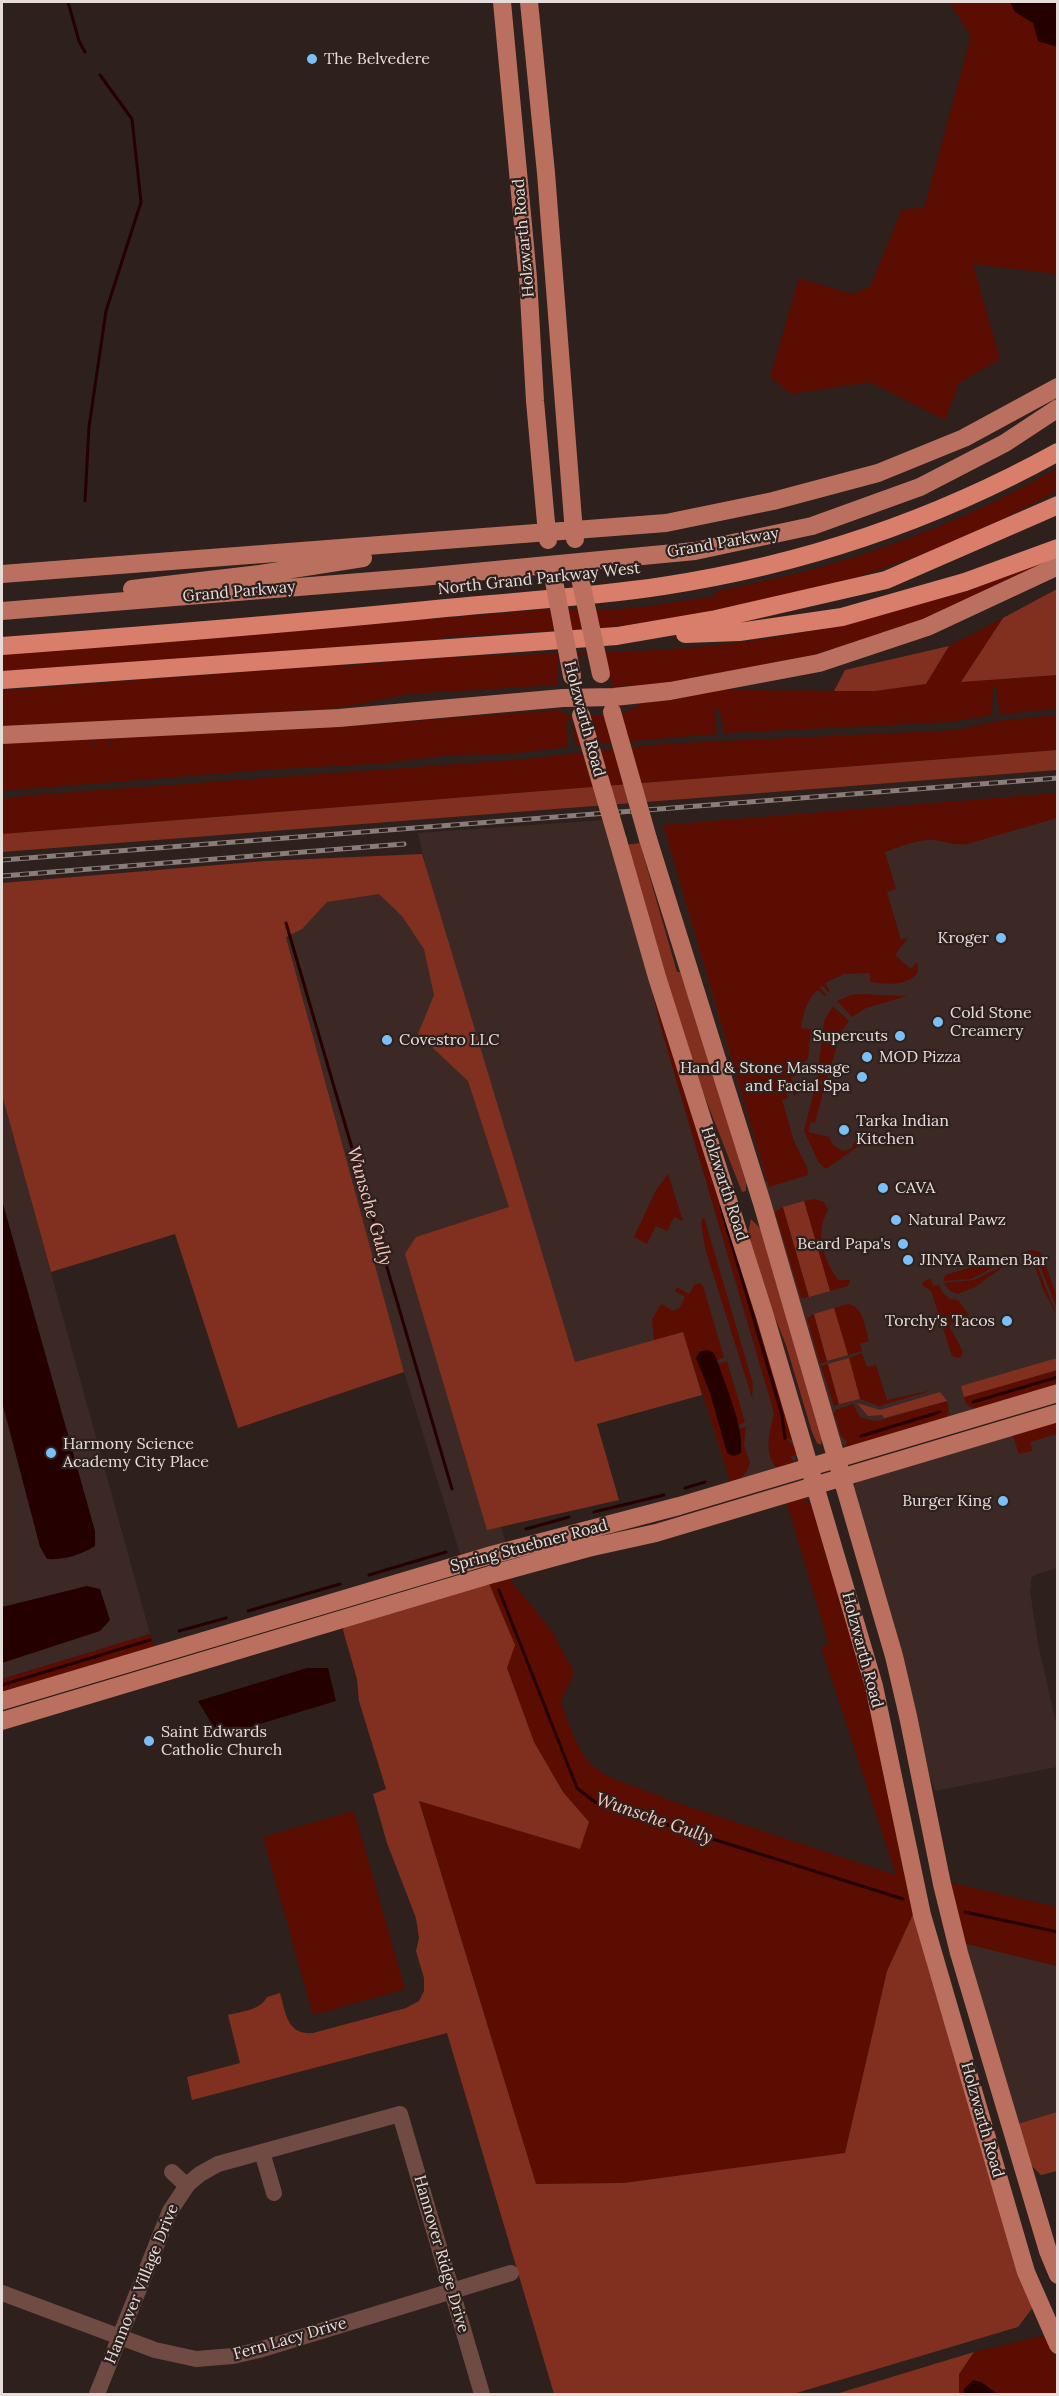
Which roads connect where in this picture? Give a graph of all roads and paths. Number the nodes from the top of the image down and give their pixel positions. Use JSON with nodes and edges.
{"nodes":[{"id":1,"x":502,"y":2,"type":"edge"},
{"id":2,"x":530,"y":2,"type":"edge"},
{"id":3,"x":1058,"y":387,"type":"edge"},
{"id":4,"x":1058,"y":408,"type":"edge"},
{"id":5,"x":1058,"y":452,"type":"edge"},
{"id":6,"x":1058,"y":505,"type":"edge"},
{"id":7,"x":502,"y":537,"type":"junction"},
{"id":8,"x":1058,"y":548,"type":"edge"},
{"id":9,"x":1058,"y":566,"type":"edge"},
{"id":10,"x":579,"y":570,"type":"junction"},
{"id":11,"x":553,"y":573,"type":"junction"},
{"id":12,"x":2,"y":574,"type":"edge"},
{"id":13,"x":2,"y":604,"type":"edge"},
{"id":14,"x":2,"y":611,"type":"edge"},
{"id":15,"x":617,"y":636,"type":"junction"},
{"id":16,"x":2,"y":646,"type":"edge"},
{"id":17,"x":2,"y":680,"type":"edge"},
{"id":18,"x":610,"y":705,"type":"junction"},
{"id":19,"x":579,"y":706,"type":"junction"},
{"id":20,"x":2,"y":735,"type":"edge"},
{"id":21,"x":1058,"y":1393,"type":"edge"},
{"id":22,"x":1058,"y":1413,"type":"edge"},
{"id":23,"x":837,"y":1459,"type":"junction"},
{"id":24,"x":810,"y":1467,"type":"junction"},
{"id":25,"x":843,"y":1478,"type":"junction"},
{"id":26,"x":816,"y":1487,"type":"junction"},
{"id":27,"x":328,"y":1603,"type":"junction"},
{"id":28,"x":334,"y":1622,"type":"junction"},
{"id":29,"x":164,"y":1653,"type":"junction"},
{"id":30,"x":170,"y":1672,"type":"junction"},
{"id":31,"x":2,"y":1701,"type":"edge"},
{"id":32,"x":2,"y":1721,"type":"edge"},
{"id":33,"x":918,"y":1766,"type":"junction"},
{"id":34,"x":891,"y":1771,"type":"junction"},
{"id":35,"x":400,"y":2114,"type":"joint"},
{"id":36,"x":262,"y":2152,"type":"junction"},
{"id":37,"x":172,"y":2172,"type":"dead end"},
{"id":38,"x":186,"y":2186,"type":"junction"},
{"id":39,"x":274,"y":2193,"type":"dead end"},
{"id":40,"x":511,"y":2273,"type":"dead end"},
{"id":41,"x":1058,"y":2275,"type":"edge"},
{"id":42,"x":452,"y":2291,"type":"junction"},
{"id":43,"x":2,"y":2293,"type":"edge"},
{"id":44,"x":119,"y":2336,"type":"junction"},
{"id":45,"x":1058,"y":2345,"type":"edge"},
{"id":46,"x":96,"y":2394,"type":"edge"},
{"id":47,"x":482,"y":2394,"type":"edge"}],
"edges":[{"from":1,"to":11,"type":"main road","name":"Holzwarth Road"},
{"from":2,"to":10,"type":"main road","name":"Holzwarth Road","bridge":true},
{"from":3,"to":7,"type":"main road"},
{"from":4,"to":10,"type":"main road","name":"Grand Parkway"},
{"from":5,"to":16,"type":"highway","name":"North Grand Parkway West"},
{"from":6,"to":15,"type":"highway"},
{"from":7,"to":12,"type":"main road"},
{"from":7,"to":13,"type":"main road"},
{"from":8,"to":15,"type":"highway"},
{"from":9,"to":18,"type":"main road"},
{"from":10,"to":11,"type":"main road","name":"Grand Parkway"},
{"from":10,"to":18,"type":"main road","name":"Holzwarth Road","bridge":true},
{"from":11,"to":14,"type":"main road","name":"Grand Parkway"},
{"from":11,"to":19,"type":"main road","name":"Holzwarth Road","bridge":true},
{"from":15,"to":17,"type":"highway"},
{"from":18,"to":19,"type":"main road"},
{"from":18,"to":23,"type":"main road","name":"Holzwarth Road","bridge":true},
{"from":19,"to":20,"type":"main road"},
{"from":19,"to":24,"type":"main road","name":"Holzwarth Road","bridge":true},
{"from":21,"to":23,"type":"main road","name":"Spring Stuebner Road"},
{"from":22,"to":25,"type":"main road","name":"Spring Stuebner Road"},
{"from":23,"to":24,"type":"main road","name":"Spring Stuebner Road"},
{"from":23,"to":25,"type":"main road","name":"Holzwarth Road"},
{"from":24,"to":26,"type":"main road","name":"Holzwarth Road"},
{"from":24,"to":27,"type":"main road","name":"Spring Stuebner Road"},
{"from":25,"to":26,"type":"main road","name":"Spring Stuebner Road"},
{"from":25,"to":33,"type":"main road","name":"Holzwarth Road"},
{"from":26,"to":28,"type":"main road","name":"Spring Stuebner Road"},
{"from":26,"to":34,"type":"main road","name":"Holzwarth Road"},
{"from":27,"to":28,"type":"main road"},
{"from":27,"to":29,"type":"main road","name":"Spring Stuebner Road"},
{"from":28,"to":30,"type":"main road","name":"Spring Stuebner Road"},
{"from":29,"to":30,"type":"main road"},
{"from":29,"to":31,"type":"main road","name":"Spring Stuebner Road"},
{"from":30,"to":32,"type":"main road","name":"Spring Stuebner Road"},
{"from":33,"to":34,"type":"main road"},
{"from":33,"to":41,"type":"main road","name":"Holzwarth Road"},
{"from":34,"to":45,"type":"main road","name":"Holzwarth Road"},
{"from":35,"to":36,"type":"street","name":"Hannover Village Drive"},
{"from":35,"to":42,"type":"street","name":"Hannover Ridge Drive"},
{"from":36,"to":38,"type":"street","name":"Hannover Village Drive"},
{"from":36,"to":39,"type":"street"},
{"from":37,"to":38,"type":"street"},
{"from":38,"to":44,"type":"street","name":"Hannover Village Drive"},
{"from":40,"to":42,"type":"street","name":"Fern Lacy Drive"},
{"from":42,"to":44,"type":"street","name":"Fern Lacy Drive"},
{"from":42,"to":47,"type":"street","name":"Hannover Ridge Drive"},
{"from":43,"to":44,"type":"street","name":"Fern Lacy Drive"},
{"from":44,"to":46,"type":"street","name":"Hannover Village Drive"}]}
